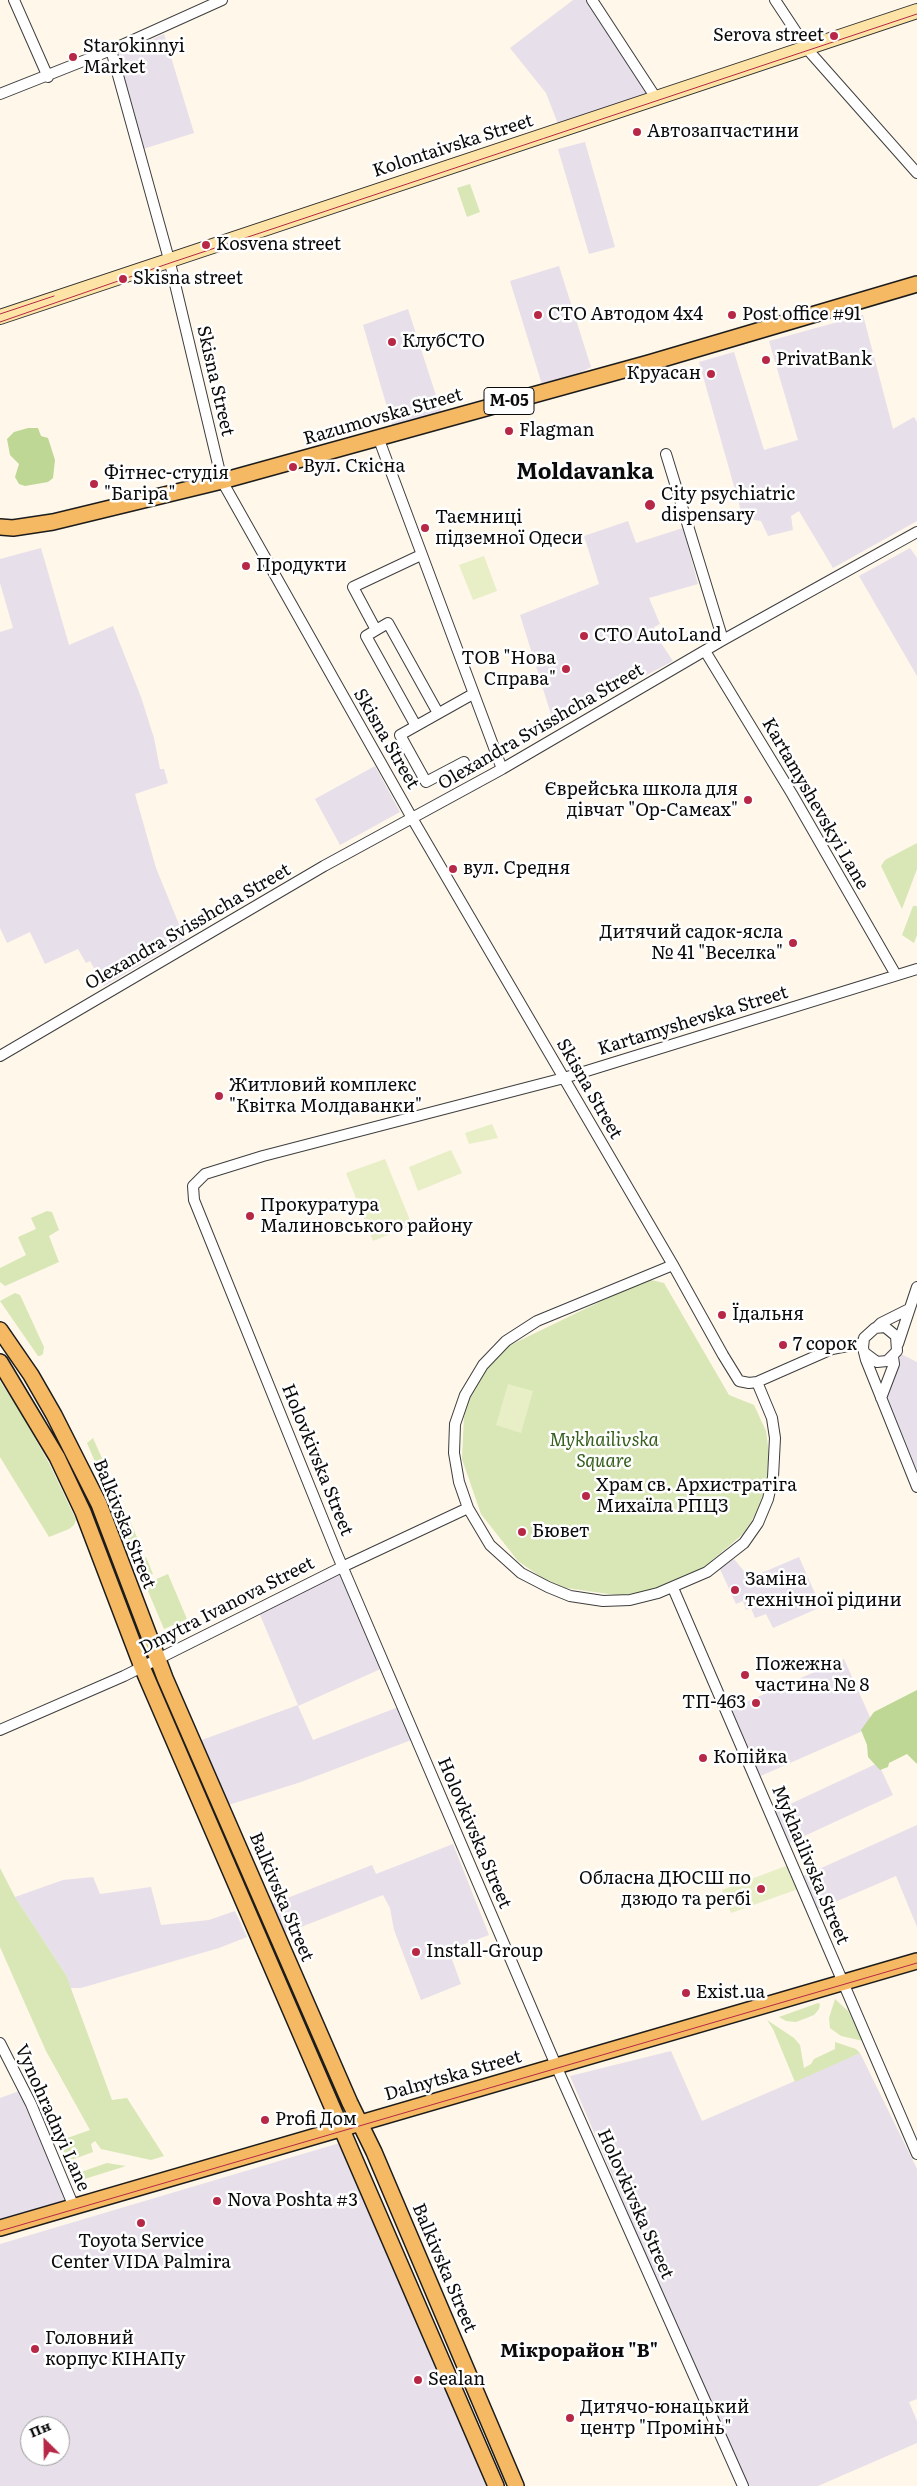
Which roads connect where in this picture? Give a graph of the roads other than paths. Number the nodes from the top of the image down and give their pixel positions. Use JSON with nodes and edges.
{"nodes":[{"id":1,"x":14,"y":0,"type":"edge"},
{"id":2,"x":222,"y":0,"type":"edge"},
{"id":3,"x":592,"y":0,"type":"edge"},
{"id":4,"x":775,"y":0,"type":"edge"},
{"id":5,"x":917,"y":11,"type":"edge"},
{"id":6,"x":806,"y":47,"type":"junction"},
{"id":7,"x":111,"y":50,"type":"junction"},
{"id":8,"x":48,"y":77,"type":"junction"},
{"id":9,"x":0,"y":94,"type":"edge"},
{"id":10,"x":656,"y":98,"type":"junction"},
{"id":11,"x":917,"y":172,"type":"edge"},
{"id":12,"x":169,"y":260,"type":"junction"},
{"id":13,"x":917,"y":284,"type":"edge"},
{"id":14,"x":0,"y":317,"type":"edge"},
{"id":15,"x":378,"y":437,"type":"junction"},
{"id":16,"x":666,"y":454,"type":"dead end"},
{"id":17,"x":222,"y":481,"type":"junction"},
{"id":18,"x":4,"y":529,"type":"edge"},
{"id":19,"x":917,"y":532,"type":"edge"},
{"id":20,"x":421,"y":555,"type":"junction"},
{"id":21,"x":376,"y":630,"type":"junction"},
{"id":22,"x":724,"y":640,"type":"junction"},
{"id":23,"x":704,"y":651,"type":"junction"},
{"id":24,"x":473,"y":694,"type":"junction"},
{"id":25,"x":438,"y":713,"type":"junction"},
{"id":26,"x":416,"y":726,"type":"junction"},
{"id":27,"x":464,"y":762,"type":"dead end"},
{"id":28,"x":502,"y":769,"type":"junction"},
{"id":29,"x":412,"y":818,"type":"junction"},
{"id":30,"x":917,"y":969,"type":"edge"},
{"id":31,"x":896,"y":975,"type":"junction"},
{"id":32,"x":0,"y":1056,"type":"edge"},
{"id":33,"x":564,"y":1078,"type":"junction"},
{"id":34,"x":193,"y":1186,"type":"joint"},
{"id":35,"x":673,"y":1265,"type":"junction"},
{"id":36,"x":917,"y":1287,"type":"edge"},
{"id":37,"x":909,"y":1309,"type":"junction"},
{"id":38,"x":876,"y":1328,"type":"junction"},
{"id":39,"x":0,"y":1330,"type":"edge"},
{"id":40,"x":898,"y":1344,"type":"junction"},
{"id":41,"x":864,"y":1348,"type":"junction"},
{"id":42,"x":893,"y":1357,"type":"junction"},
{"id":43,"x":0,"y":1362,"type":"edge"},
{"id":44,"x":757,"y":1382,"type":"junction"},
{"id":45,"x":881,"y":1398,"type":"junction"},
{"id":46,"x":917,"y":1487,"type":"edge"},
{"id":47,"x":468,"y":1508,"type":"junction"},
{"id":48,"x":342,"y":1567,"type":"junction"},
{"id":49,"x":673,"y":1588,"type":"junction"},
{"id":50,"x":158,"y":1660,"type":"junction"},
{"id":51,"x":142,"y":1667,"type":"junction"},
{"id":52,"x":0,"y":1730,"type":"edge"},
{"id":53,"x":917,"y":1961,"type":"edge"},
{"id":54,"x":843,"y":1982,"type":"junction"},
{"id":55,"x":0,"y":2044,"type":"edge"},
{"id":56,"x":556,"y":2066,"type":"junction"},
{"id":57,"x":360,"y":2123,"type":"junction"},
{"id":58,"x":342,"y":2128,"type":"junction"},
{"id":59,"x":917,"y":2154,"type":"edge"},
{"id":60,"x":74,"y":2207,"type":"junction"},
{"id":61,"x":0,"y":2228,"type":"edge"},
{"id":62,"x":496,"y":2486,"type":"edge"},
{"id":63,"x":516,"y":2486,"type":"edge"},
{"id":64,"x":743,"y":2486,"type":"edge"}],
"edges":[{"from":1,"to":8,"type":"street"},
{"from":2,"to":7,"type":"street"},
{"from":3,"to":10,"type":"street"},
{"from":4,"to":6,"type":"street"},
{"from":5,"to":6,"type":"main road","name":"Kolontaivska Street"},
{"from":6,"to":10,"type":"main road","name":"Kolontaivska Street"},
{"from":6,"to":11,"type":"street"},
{"from":7,"to":8,"type":"street"},
{"from":7,"to":12,"type":"street","name":"Skisna Street"},
{"from":8,"to":9,"type":"street"},
{"from":10,"to":12,"type":"main road","name":"Kolontaivska Street"},
{"from":12,"to":14,"type":"main road","name":"Kolontaivska Street"},
{"from":12,"to":17,"type":"street","name":"Skisna Street"},
{"from":13,"to":15,"type":"main road","name":"Razumovska Street","number":"М-05"},
{"from":15,"to":17,"type":"main road","name":"Razumovska Street","number":"М-05"},
{"from":15,"to":20,"type":"street"},
{"from":16,"to":22,"type":"street"},
{"from":17,"to":18,"type":"main road","name":"Razumovska Street","number":"М-05"},
{"from":17,"to":29,"type":"street","name":"Skisna Street"},
{"from":19,"to":22,"type":"street","name":"Olexandra Svisshcha Street"},
{"from":20,"to":21,"type":"street"},
{"from":20,"to":24,"type":"street"},
{"from":21,"to":25,"type":"street"},
{"from":21,"to":26,"type":"street"},
{"from":22,"to":23,"type":"street","name":"Olexandra Svisshcha Street"},
{"from":23,"to":28,"type":"street","name":"Olexandra Svisshcha Street"},
{"from":23,"to":31,"type":"street","name":"Kartamyshevskyi Lane"},
{"from":24,"to":25,"type":"street"},
{"from":24,"to":28,"type":"street"},
{"from":25,"to":26,"type":"street"},
{"from":26,"to":27,"type":"street"},
{"from":28,"to":29,"type":"street","name":"Olexandra Svisshcha Street"},
{"from":29,"to":32,"type":"street","name":"Olexandra Svisshcha Street"},
{"from":29,"to":33,"type":"street","name":"Skisna Street"},
{"from":30,"to":31,"type":"street","name":"Kartamyshevska Street"},
{"from":31,"to":33,"type":"street","name":"Kartamyshevska Street"},
{"from":33,"to":34,"type":"street","name":"Kartamyshevska Street"},
{"from":33,"to":35,"type":"street","name":"Skisna Street"},
{"from":34,"to":48,"type":"street","name":"Holovkivska Street"},
{"from":35,"to":44,"type":"street","name":"Skisna Street"},
{"from":35,"to":47,"type":"street"},
{"from":36,"to":37,"type":"street"},
{"from":37,"to":38,"type":"street"},
{"from":37,"to":40,"type":"street"},
{"from":38,"to":40,"type":"street"},
{"from":38,"to":41,"type":"street"},
{"from":39,"to":50,"type":"main road","name":"Balkivska Street"},
{"from":40,"to":42,"type":"street"},
{"from":41,"to":42,"type":"street"},
{"from":41,"to":44,"type":"street"},
{"from":41,"to":45,"type":"street"},
{"from":42,"to":45,"type":"street"},
{"from":43,"to":51,"type":"main road","name":"Balkivska Street"},
{"from":44,"to":49,"type":"street"},
{"from":45,"to":46,"type":"street"},
{"from":47,"to":48,"type":"street","name":"Dmytra Ivanova Street"},
{"from":47,"to":49,"type":"street"},
{"from":48,"to":50,"type":"street","name":"Dmytra Ivanova Street"},
{"from":48,"to":56,"type":"street","name":"Holovkivska Street"},
{"from":49,"to":54,"type":"street","name":"Mykhailivska Street"},
{"from":50,"to":51,"type":"street","name":"Dmytra Ivanova Street"},
{"from":50,"to":57,"type":"main road","name":"Balkivska Street"},
{"from":51,"to":52,"type":"street","name":"Dmytra Ivanova Street"},
{"from":51,"to":58,"type":"main road","name":"Balkivska Street"},
{"from":53,"to":54,"type":"main road","name":"Dalnytska Street"},
{"from":54,"to":56,"type":"main road","name":"Dalnytska Street"},
{"from":54,"to":59,"type":"street","name":"Mykhailivska Street"},
{"from":55,"to":60,"type":"street","name":"Vynohradnyi Lane"},
{"from":56,"to":57,"type":"main road","name":"Dalnytska Street"},
{"from":56,"to":64,"type":"street","name":"Holovkivska Street"},
{"from":57,"to":58,"type":"main road","name":"Dalnytska Street"},
{"from":57,"to":63,"type":"main road","name":"Balkivska Street"},
{"from":58,"to":60,"type":"main road","name":"Dalnytska Street"},
{"from":58,"to":62,"type":"main road","name":"Balkivska Street"},
{"from":60,"to":61,"type":"main road","name":"Dalnytska Street"}]}
